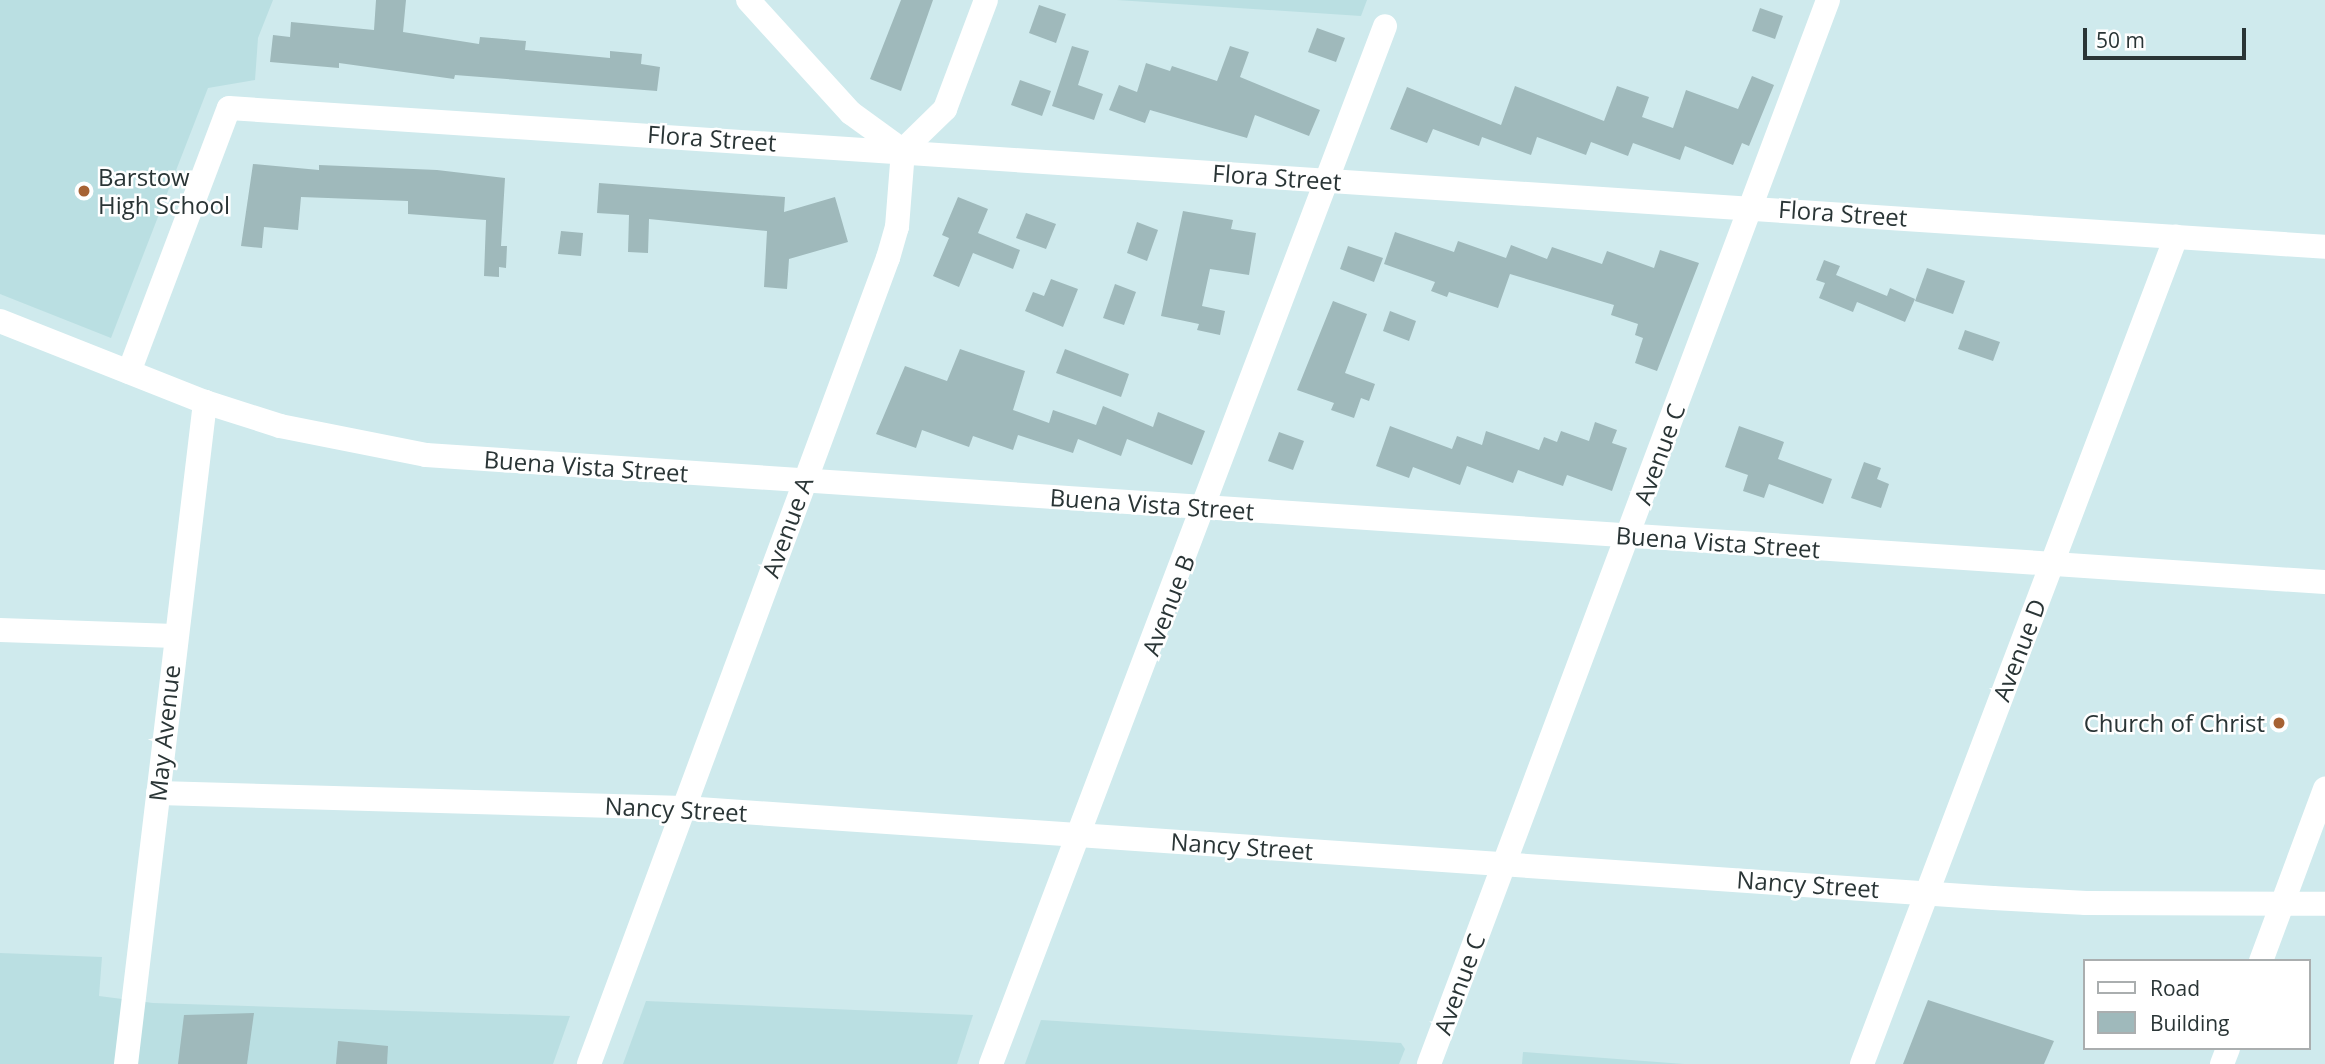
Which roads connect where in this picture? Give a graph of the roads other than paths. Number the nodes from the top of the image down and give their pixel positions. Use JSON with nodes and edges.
{"nodes":[{"id":1,"x":748,"y":0,"type":"edge"},
{"id":2,"x":986,"y":0,"type":"edge"},
{"id":3,"x":1828,"y":0,"type":"edge"},
{"id":4,"x":1385,"y":26,"type":"dead end"},
{"id":5,"x":903,"y":150,"type":"junction"},
{"id":6,"x":1329,"y":181,"type":"junction"},
{"id":7,"x":1750,"y":206,"type":"junction"},
{"id":8,"x":2176,"y":237,"type":"junction"},
{"id":9,"x":2325,"y":247,"type":"edge"},
{"id":10,"x":0,"y":321,"type":"edge"},
{"id":11,"x":130,"y":372,"type":"junction"},
{"id":12,"x":205,"y":402,"type":"junction"},
{"id":13,"x":804,"y":482,"type":"junction"},
{"id":14,"x":1206,"y":507,"type":"junction"},
{"id":15,"x":1629,"y":536,"type":"junction"},
{"id":16,"x":2050,"y":566,"type":"junction"},
{"id":17,"x":2325,"y":582,"type":"edge"},
{"id":18,"x":0,"y":630,"type":"edge"},
{"id":19,"x":175,"y":636,"type":"junction"},
{"id":20,"x":2325,"y":789,"type":"edge"},
{"id":21,"x":158,"y":793,"type":"junction"},
{"id":22,"x":684,"y":808,"type":"junction"},
{"id":23,"x":1078,"y":835,"type":"junction"},
{"id":24,"x":1504,"y":864,"type":"junction"},
{"id":25,"x":1928,"y":892,"type":"junction"},
{"id":26,"x":2283,"y":903,"type":"junction"},
{"id":27,"x":2325,"y":904,"type":"edge"},
{"id":28,"x":2262,"y":959,"type":"edge"},
{"id":29,"x":126,"y":1064,"type":"edge"},
{"id":30,"x":589,"y":1064,"type":"edge"},
{"id":31,"x":991,"y":1064,"type":"edge"},
{"id":32,"x":1429,"y":1064,"type":"edge"},
{"id":33,"x":1862,"y":1064,"type":"edge"}],
"edges":[{"from":1,"to":5,"type":"street"},
{"from":2,"to":5,"type":"street"},
{"from":3,"to":7,"type":"street","name":"Avenue C"},
{"from":4,"to":6,"type":"street","name":"Avenue B"},
{"from":5,"to":6,"type":"street","name":"Flora Street"},
{"from":5,"to":11,"type":"street","name":"Flora Street"},
{"from":5,"to":13,"type":"street","name":"Avenue A"},
{"from":6,"to":7,"type":"street","name":"Flora Street"},
{"from":6,"to":14,"type":"street","name":"Avenue B"},
{"from":7,"to":8,"type":"street","name":"Flora Street"},
{"from":7,"to":15,"type":"street","name":"Avenue C"},
{"from":8,"to":9,"type":"street","name":"Flora Street"},
{"from":8,"to":16,"type":"street","name":"Avenue D"},
{"from":10,"to":11,"type":"street","name":"Buena Vista Street"},
{"from":11,"to":12,"type":"street","name":"Buena Vista Street"},
{"from":12,"to":13,"type":"street","name":"Buena Vista Street"},
{"from":12,"to":19,"type":"street","name":"May Avenue"},
{"from":13,"to":14,"type":"street","name":"Buena Vista Street"},
{"from":13,"to":22,"type":"street","name":"Avenue A"},
{"from":14,"to":15,"type":"street","name":"Buena Vista Street"},
{"from":14,"to":23,"type":"street","name":"Avenue B"},
{"from":15,"to":16,"type":"street","name":"Buena Vista Street"},
{"from":15,"to":24,"type":"street","name":"Avenue C"},
{"from":16,"to":17,"type":"street","name":"Buena Vista Street"},
{"from":16,"to":25,"type":"street","name":"Avenue D"},
{"from":18,"to":19,"type":"street"},
{"from":19,"to":21,"type":"street","name":"May Avenue"},
{"from":20,"to":26,"type":"street"},
{"from":21,"to":22,"type":"street","name":"Nancy Street"},
{"from":21,"to":29,"type":"street","name":"May Avenue"},
{"from":22,"to":23,"type":"street","name":"Nancy Street"},
{"from":22,"to":30,"type":"street","name":"Avenue A"},
{"from":23,"to":24,"type":"street","name":"Nancy Street"},
{"from":23,"to":31,"type":"street","name":"Avenue B"},
{"from":24,"to":25,"type":"street","name":"Nancy Street"},
{"from":24,"to":32,"type":"street","name":"Avenue C"},
{"from":25,"to":26,"type":"street","name":"Nancy Street"},
{"from":25,"to":33,"type":"street","name":"Avenue D"},
{"from":26,"to":27,"type":"street","name":"Nancy Street"},
{"from":26,"to":28,"type":"street"}]}
